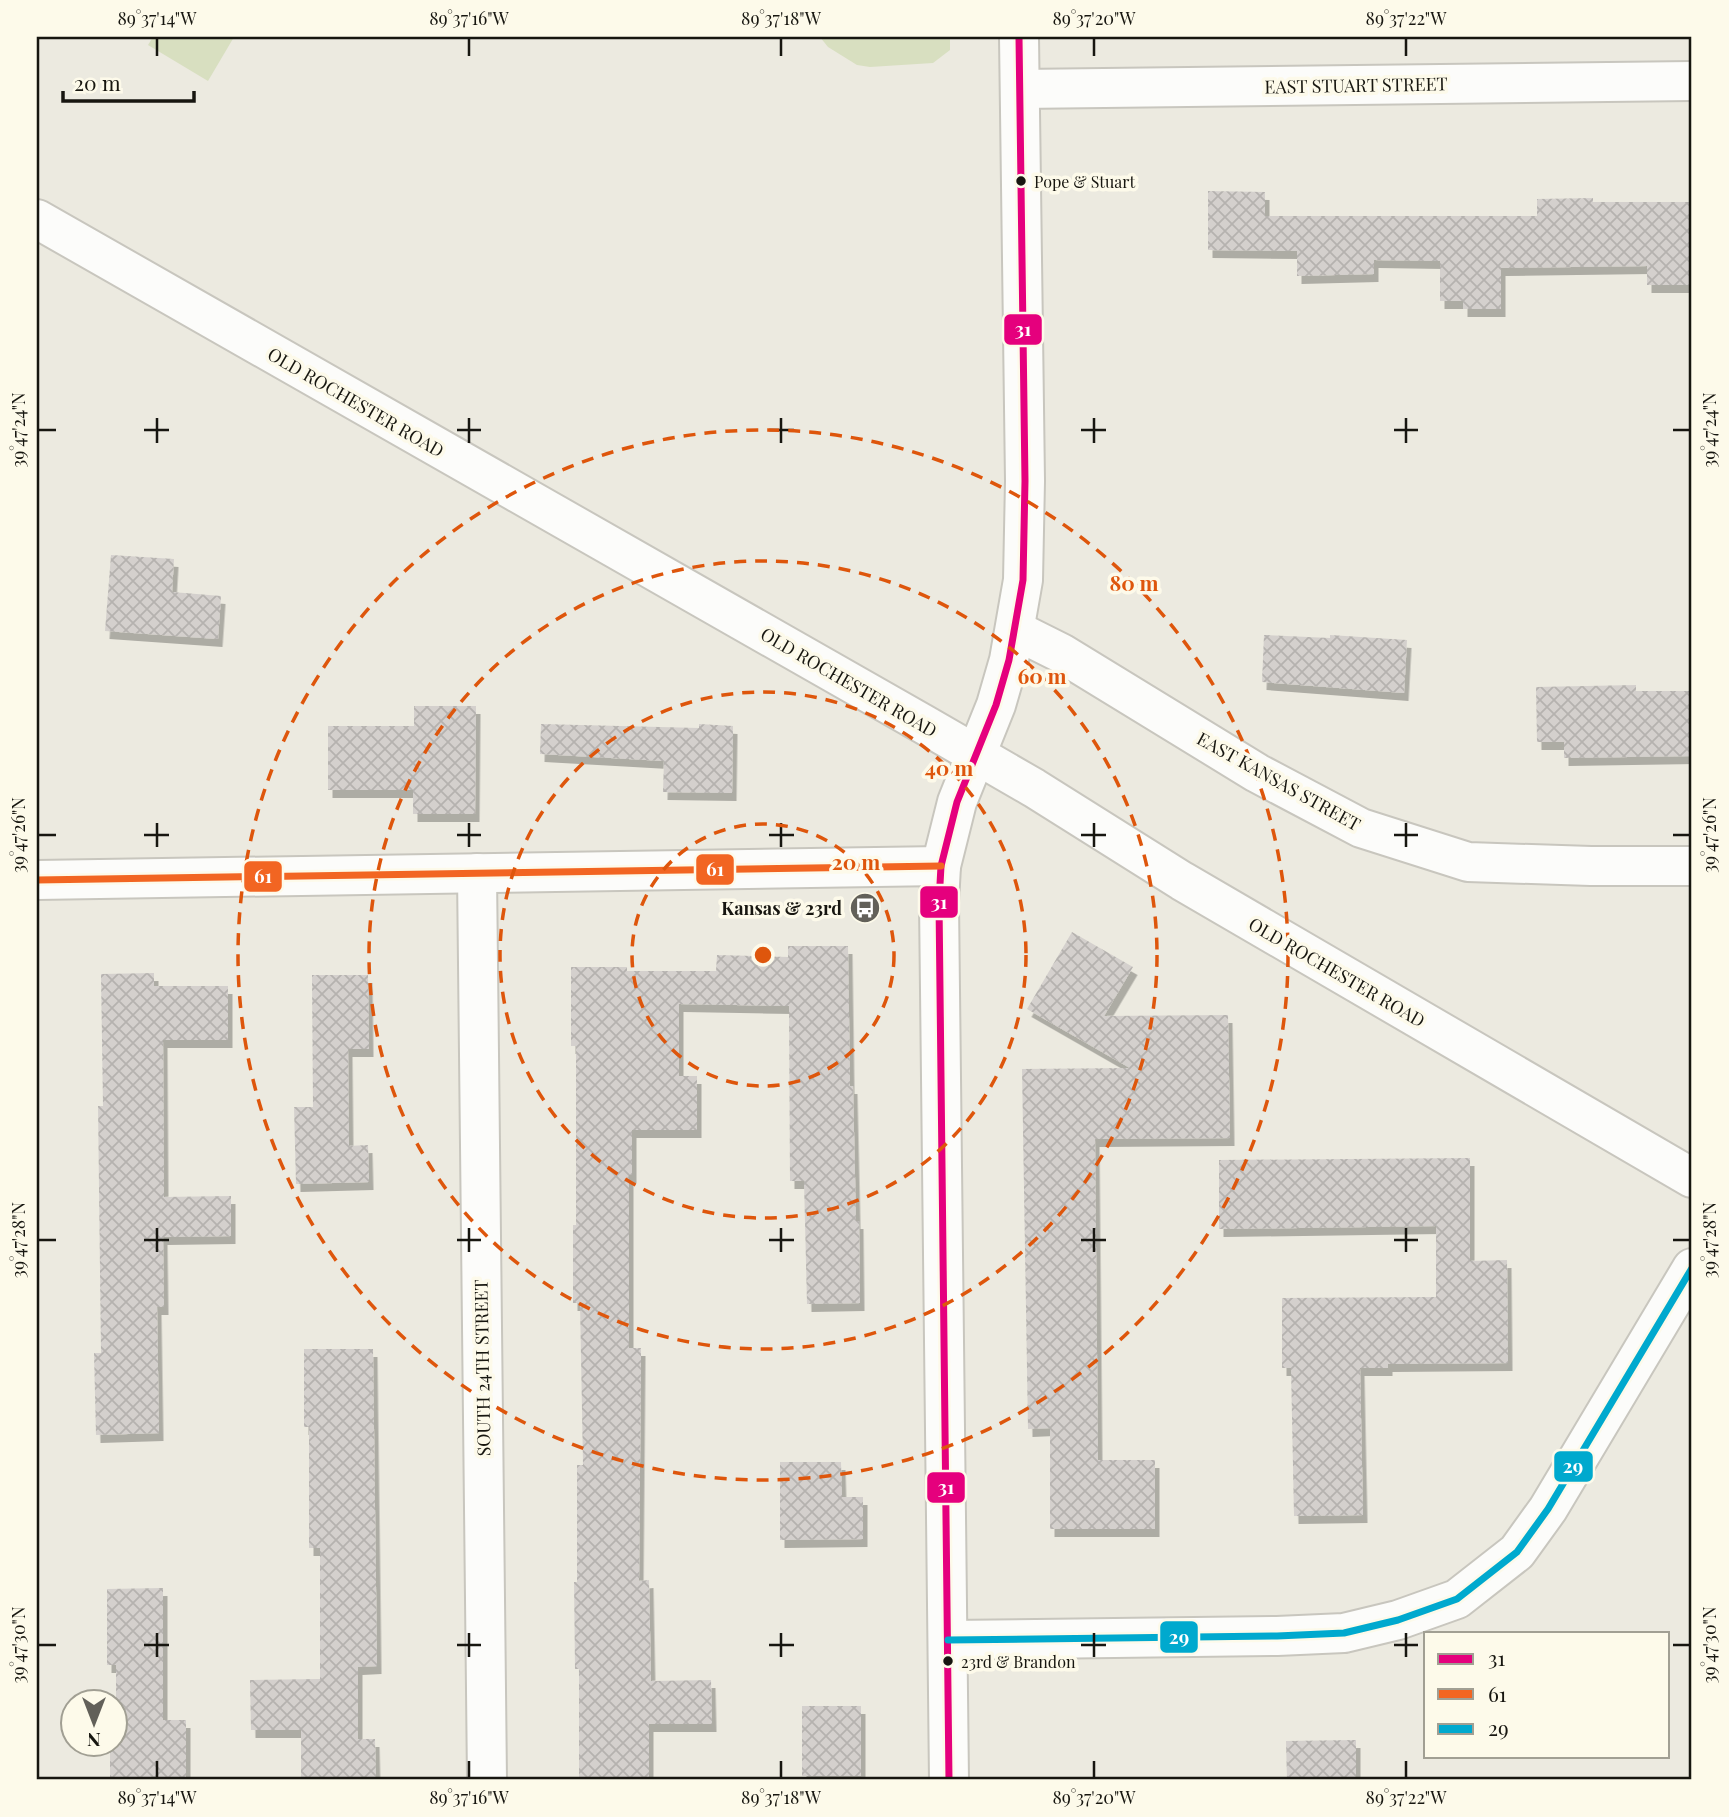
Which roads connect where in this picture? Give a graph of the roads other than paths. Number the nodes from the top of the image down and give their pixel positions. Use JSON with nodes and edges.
{"nodes":[{"id":1,"x":1019,"y":37,"type":"edge"},
{"id":2,"x":1692,"y":81,"type":"edge"},
{"id":3,"x":1020,"y":89,"type":"junction"},
{"id":4,"x":37,"y":219,"type":"edge"},
{"id":5,"x":1015,"y":630,"type":"junction"},
{"id":6,"x":976,"y":755,"type":"junction"},
{"id":7,"x":941,"y":866,"type":"junction"},
{"id":8,"x":1692,"y":866,"type":"edge"},
{"id":9,"x":477,"y":873,"type":"junction"},
{"id":10,"x":37,"y":880,"type":"edge"},
{"id":11,"x":1692,"y":1178,"type":"edge"},
{"id":12,"x":1692,"y":1268,"type":"edge"},
{"id":13,"x":948,"y":1640,"type":"junction"},
{"id":14,"x":487,"y":1780,"type":"edge"},
{"id":15,"x":949,"y":1780,"type":"edge"}],
"edges":[{"from":1,"to":3,"type":"street"},
{"from":2,"to":3,"type":"street","name":"EAST STUART STREET"},
{"from":3,"to":5,"type":"street"},
{"from":4,"to":6,"type":"street","name":"OLD ROCHESTER ROAD"},
{"from":5,"to":6,"type":"street"},
{"from":5,"to":8,"type":"street","name":"EAST KANSAS STREET"},
{"from":6,"to":7,"type":"street"},
{"from":6,"to":11,"type":"street","name":"OLD ROCHESTER ROAD"},
{"from":7,"to":9,"type":"street"},
{"from":7,"to":13,"type":"street"},
{"from":9,"to":10,"type":"street"},
{"from":9,"to":14,"type":"street","name":"SOUTH 24TH STREET"},
{"from":12,"to":13,"type":"street"},
{"from":13,"to":15,"type":"street"}]}
